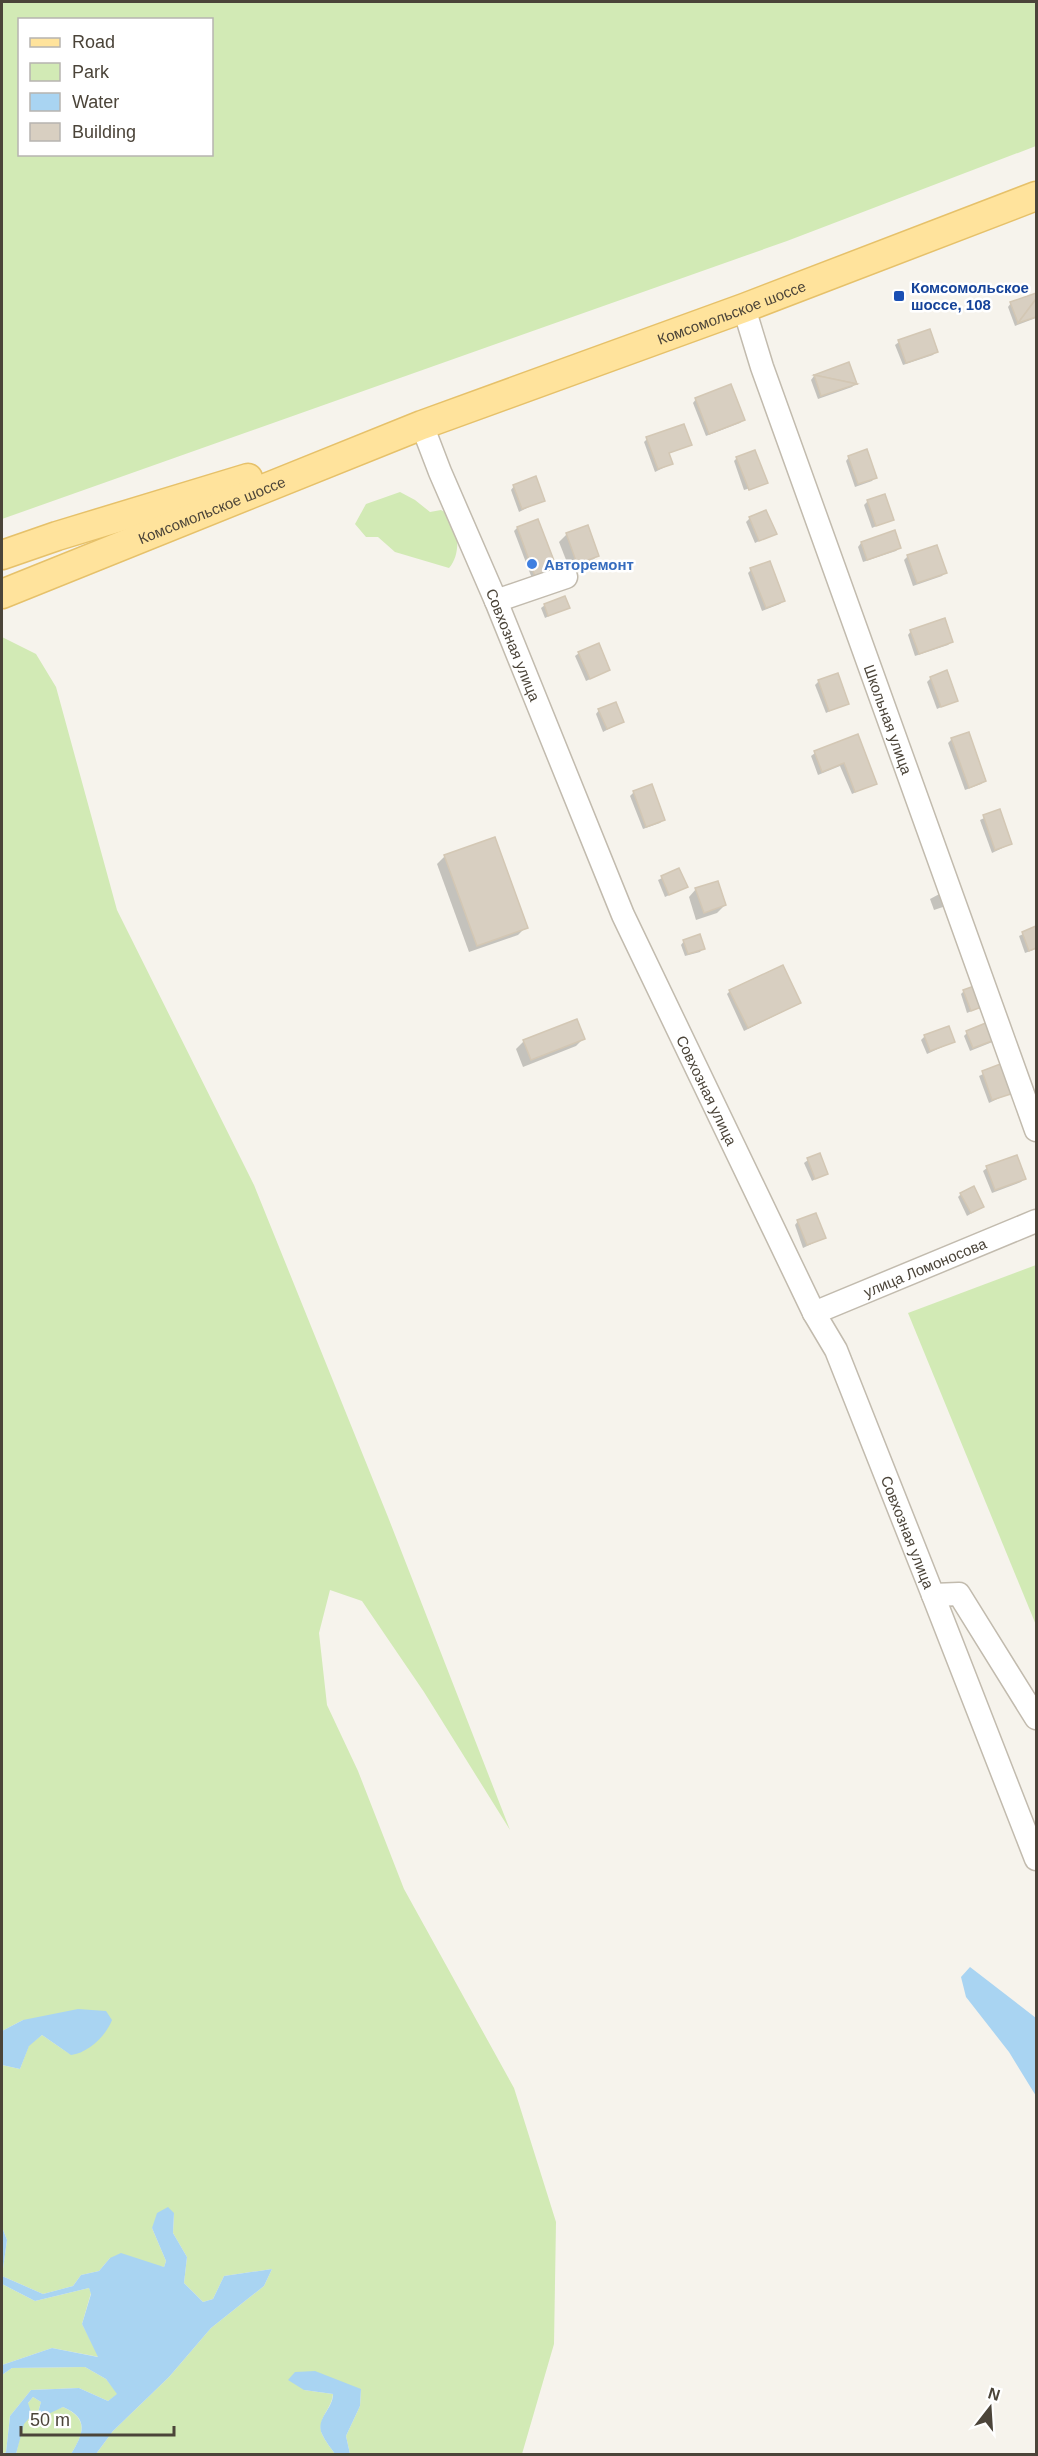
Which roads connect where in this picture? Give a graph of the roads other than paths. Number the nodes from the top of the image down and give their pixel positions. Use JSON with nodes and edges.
{"nodes":[{"id":1,"x":1036,"y":196,"type":"edge"},
{"id":2,"x":744,"y":308,"type":"junction"},
{"id":3,"x":422,"y":425,"type":"junction"},
{"id":4,"x":57,"y":536,"type":"junction"},
{"id":5,"x":2,"y":555,"type":"edge"},
{"id":6,"x":72,"y":567,"type":"junction"},
{"id":7,"x":566,"y":577,"type":"dead end"},
{"id":8,"x":2,"y":594,"type":"edge"},
{"id":9,"x":496,"y":601,"type":"junction"},
{"id":10,"x":1036,"y":1130,"type":"edge"},
{"id":11,"x":1036,"y":1221,"type":"edge"},
{"id":12,"x":814,"y":1313,"type":"junction"},
{"id":13,"x":933,"y":1594,"type":"junction"},
{"id":14,"x":1036,"y":1718,"type":"edge"},
{"id":15,"x":1036,"y":1859,"type":"edge"}],
"edges":[{"from":1,"to":2,"type":"main road","name":"Комсомольское шоссе"},
{"from":2,"to":3,"type":"main road","name":"Комсомольское шоссе"},
{"from":2,"to":10,"type":"street","name":"Школьная улица"},
{"from":3,"to":4,"type":"main road","name":"Комсомольское шоссе"},
{"from":3,"to":6,"type":"main road","name":"Комсомольское шоссе"},
{"from":3,"to":9,"type":"street","name":"Совхозная улица"},
{"from":4,"to":5,"type":"main road","name":"Комсомольское шоссе"},
{"from":4,"to":6,"type":"main road"},
{"from":6,"to":8,"type":"main road","name":"Комсомольское шоссе"},
{"from":7,"to":9,"type":"street"},
{"from":9,"to":12,"type":"street","name":"Совхозная улица"},
{"from":11,"to":12,"type":"street","name":"улица Ломоносова"},
{"from":12,"to":13,"type":"street","name":"Совхозная улица"},
{"from":13,"to":14,"type":"street","name":"Совхозная улица"},
{"from":13,"to":15,"type":"street"}]}
